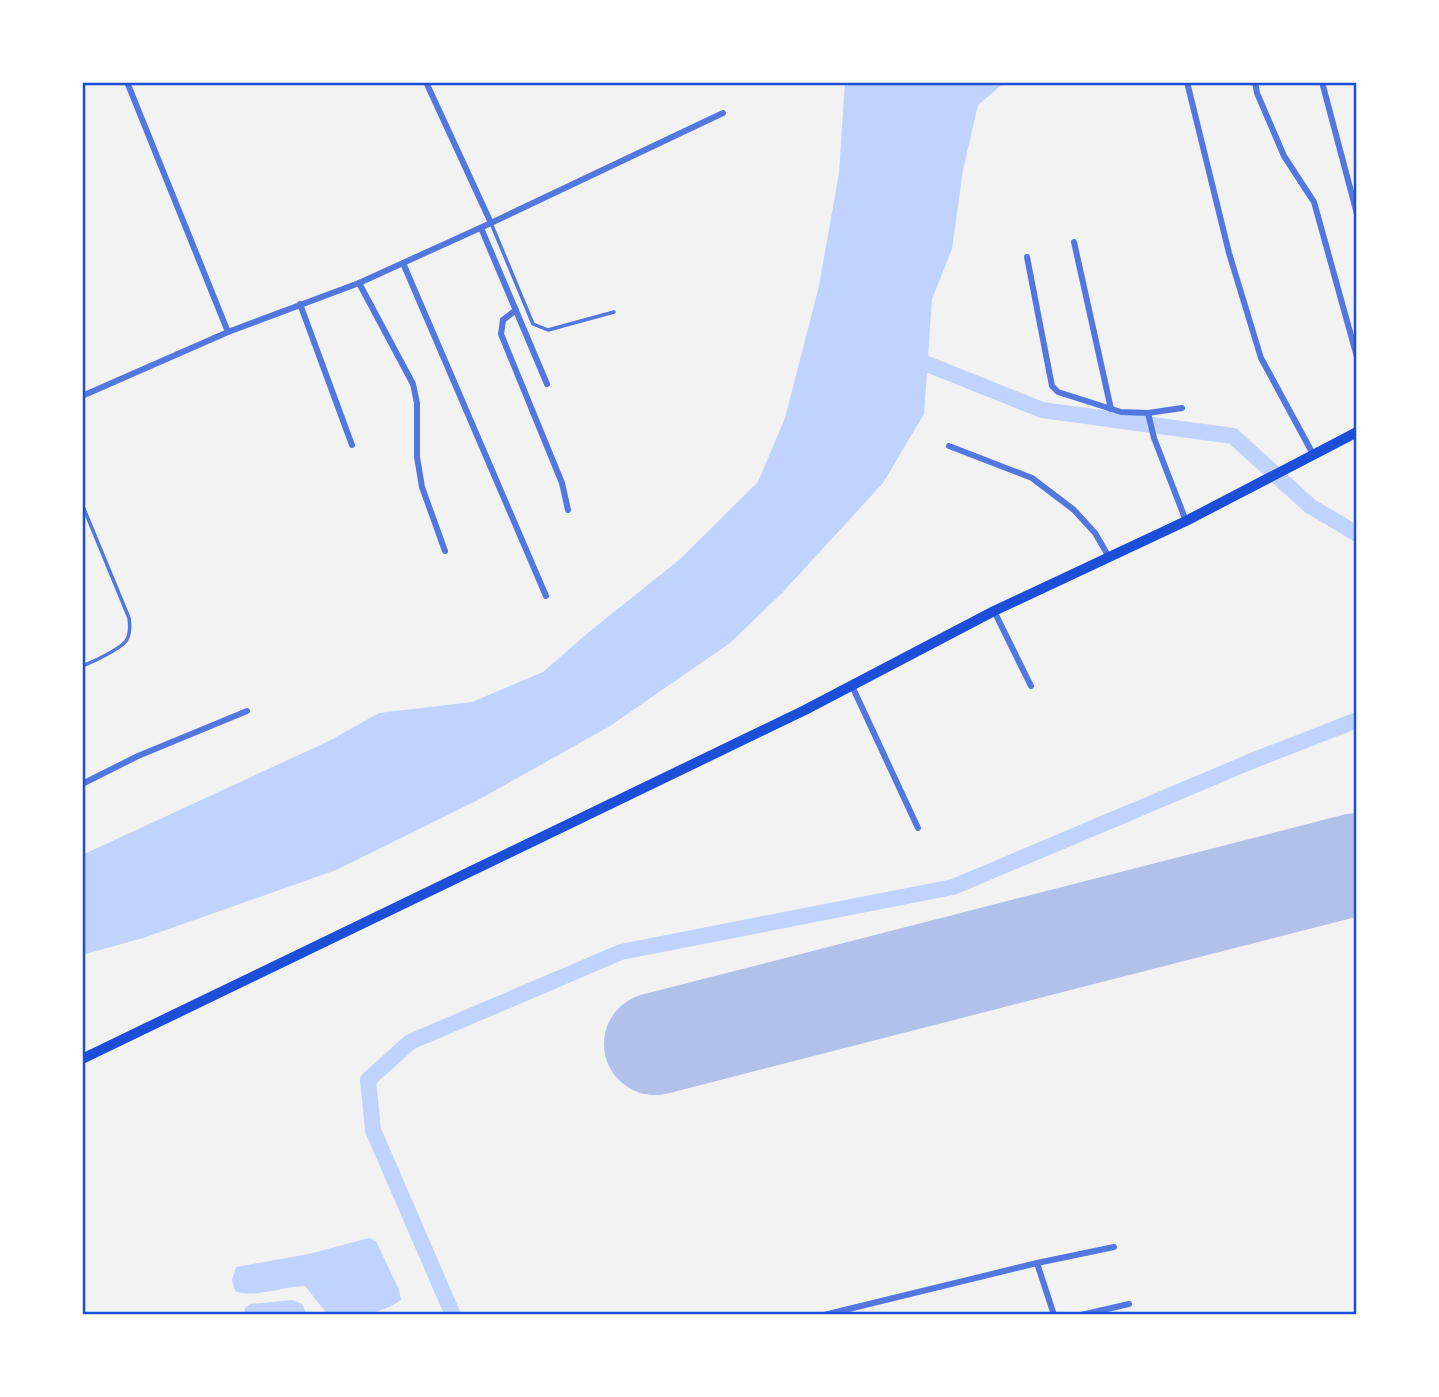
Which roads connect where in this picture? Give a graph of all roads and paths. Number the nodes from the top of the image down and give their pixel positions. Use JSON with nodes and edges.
{"nodes":[{"id":1,"x":127,"y":82,"type":"edge"},
{"id":2,"x":426,"y":82,"type":"edge"},
{"id":3,"x":1187,"y":82,"type":"edge"},
{"id":4,"x":1255,"y":82,"type":"edge"},
{"id":5,"x":1322,"y":82,"type":"edge"},
{"id":6,"x":723,"y":113,"type":"dead end"},
{"id":7,"x":1357,"y":214,"type":"edge"},
{"id":8,"x":491,"y":223,"type":"junction"},
{"id":9,"x":481,"y":228,"type":"junction"},
{"id":10,"x":1074,"y":242,"type":"dead end"},
{"id":11,"x":1027,"y":257,"type":"dead end"},
{"id":12,"x":403,"y":263,"type":"junction"},
{"id":13,"x":359,"y":283,"type":"junction"},
{"id":14,"x":300,"y":304,"type":"junction"},
{"id":15,"x":516,"y":310,"type":"junction"},
{"id":16,"x":614,"y":312,"type":"dead end"},
{"id":17,"x":228,"y":332,"type":"junction"},
{"id":18,"x":1357,"y":357,"type":"edge"},
{"id":19,"x":547,"y":384,"type":"dead end"},
{"id":20,"x":82,"y":396,"type":"edge"},
{"id":21,"x":1182,"y":408,"type":"dead end"},
{"id":22,"x":1111,"y":409,"type":"junction"},
{"id":23,"x":1148,"y":413,"type":"junction"},
{"id":24,"x":1357,"y":432,"type":"edge"},
{"id":25,"x":352,"y":445,"type":"dead end"},
{"id":26,"x":949,"y":446,"type":"dead end"},
{"id":27,"x":1310,"y":456,"type":"junction"},
{"id":28,"x":82,"y":505,"type":"edge"},
{"id":29,"x":568,"y":510,"type":"dead end"},
{"id":30,"x":1185,"y":521,"type":"junction"},
{"id":31,"x":445,"y":551,"type":"dead end"},
{"id":32,"x":1109,"y":557,"type":"junction"},
{"id":33,"x":545,"y":596,"type":"dead end"},
{"id":34,"x":994,"y":611,"type":"junction"},
{"id":35,"x":82,"y":666,"type":"edge"},
{"id":36,"x":852,"y":686,"type":"junction"},
{"id":37,"x":1031,"y":686,"type":"dead end"},
{"id":38,"x":247,"y":711,"type":"dead end"},
{"id":39,"x":82,"y":785,"type":"edge"},
{"id":40,"x":918,"y":828,"type":"dead end"},
{"id":41,"x":82,"y":1059,"type":"edge"},
{"id":42,"x":1114,"y":1247,"type":"dead end"},
{"id":43,"x":1037,"y":1263,"type":"junction"},
{"id":44,"x":1129,"y":1304,"type":"dead end"},
{"id":45,"x":824,"y":1315,"type":"edge"},
{"id":46,"x":1055,"y":1315,"type":"edge"},
{"id":47,"x":1081,"y":1315,"type":"edge"}],
"edges":[{"from":1,"to":17,"type":"street"},
{"from":2,"to":8,"type":"street"},
{"from":3,"to":27,"type":"street"},
{"from":4,"to":18,"type":"street"},
{"from":5,"to":7,"type":"street"},
{"from":6,"to":8,"type":"street"},
{"from":8,"to":9,"type":"street"},
{"from":8,"to":16,"type":"lane"},
{"from":9,"to":12,"type":"street"},
{"from":9,"to":15,"type":"street"},
{"from":10,"to":22,"type":"street"},
{"from":11,"to":22,"type":"street"},
{"from":12,"to":13,"type":"street"},
{"from":12,"to":33,"type":"street"},
{"from":13,"to":14,"type":"street"},
{"from":13,"to":31,"type":"street"},
{"from":14,"to":17,"type":"street"},
{"from":14,"to":25,"type":"street"},
{"from":15,"to":19,"type":"street"},
{"from":15,"to":29,"type":"street"},
{"from":17,"to":20,"type":"street"},
{"from":21,"to":23,"type":"street"},
{"from":22,"to":23,"type":"street"},
{"from":23,"to":30,"type":"street"},
{"from":24,"to":27,"type":"main road"},
{"from":26,"to":32,"type":"street"},
{"from":27,"to":30,"type":"main road"},
{"from":28,"to":35,"type":"lane"},
{"from":30,"to":32,"type":"main road"},
{"from":32,"to":34,"type":"main road"},
{"from":34,"to":36,"type":"main road"},
{"from":34,"to":37,"type":"street"},
{"from":36,"to":40,"type":"street"},
{"from":36,"to":41,"type":"main road"},
{"from":38,"to":39,"type":"street"},
{"from":42,"to":43,"type":"street"},
{"from":43,"to":45,"type":"street"},
{"from":43,"to":46,"type":"street"},
{"from":44,"to":47,"type":"street"}]}
